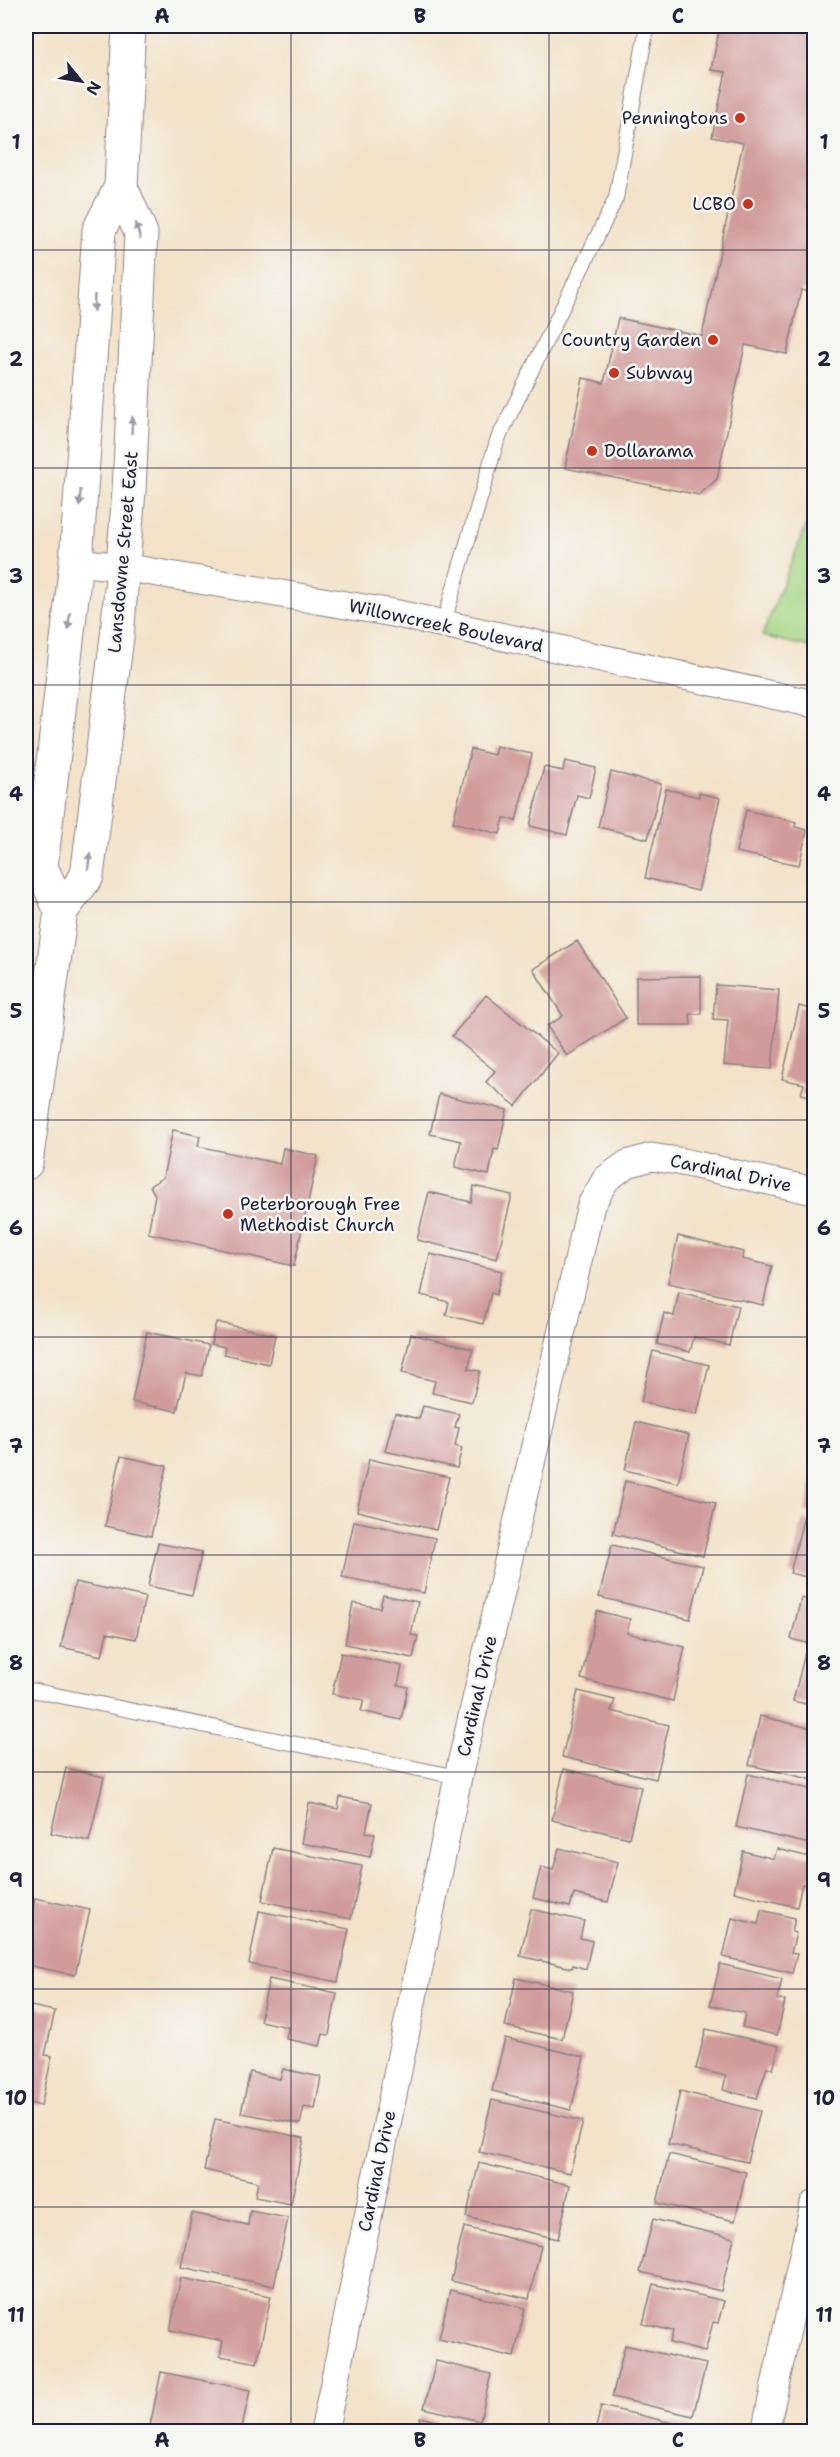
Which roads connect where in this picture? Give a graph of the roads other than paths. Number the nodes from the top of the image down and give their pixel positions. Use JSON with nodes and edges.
{"nodes":[{"id":1,"x":129,"y":26,"type":"edge"},
{"id":2,"x":647,"y":26,"type":"edge"},
{"id":3,"x":121,"y":187,"type":"junction"},
{"id":4,"x":76,"y":562,"type":"junction"},
{"id":5,"x":123,"y":567,"type":"junction"},
{"id":6,"x":443,"y":625,"type":"junction"},
{"id":7,"x":814,"y":704,"type":"edge"},
{"id":8,"x":61,"y":911,"type":"junction"},
{"id":9,"x":26,"y":1163,"type":"edge"},
{"id":10,"x":814,"y":1191,"type":"edge"},
{"id":11,"x":26,"y":1689,"type":"edge"},
{"id":12,"x":458,"y":1777,"type":"junction"},
{"id":13,"x":814,"y":2204,"type":"edge"},
{"id":14,"x":324,"y":2432,"type":"edge"},
{"id":15,"x":765,"y":2432,"type":"edge"}],
"edges":[{"from":1,"to":3,"type":"main road","name":"Lansdowne Street East"},
{"from":2,"to":6,"type":"lane"},
{"from":3,"to":4,"type":"main road","name":"Lansdowne Street East","one_way":true},
{"from":5,"to":3,"type":"main road","name":"Lansdowne Street East","one_way":true},
{"from":4,"to":5,"type":"street","name":"Willowcreek Boulevard"},
{"from":4,"to":8,"type":"main road","name":"Lansdowne Street East","one_way":true},
{"from":5,"to":6,"type":"street","name":"Willowcreek Boulevard"},
{"from":8,"to":5,"type":"main road","name":"Lansdowne Street East","one_way":true},
{"from":6,"to":7,"type":"street","name":"Willowcreek Boulevard"},
{"from":8,"to":9,"type":"main road","name":"Lansdowne Street East"},
{"from":10,"to":12,"type":"street","name":"Cardinal Drive"},
{"from":11,"to":12,"type":"lane"},
{"from":12,"to":14,"type":"street","name":"Cardinal Drive"},
{"from":13,"to":15,"type":"street"}]}
